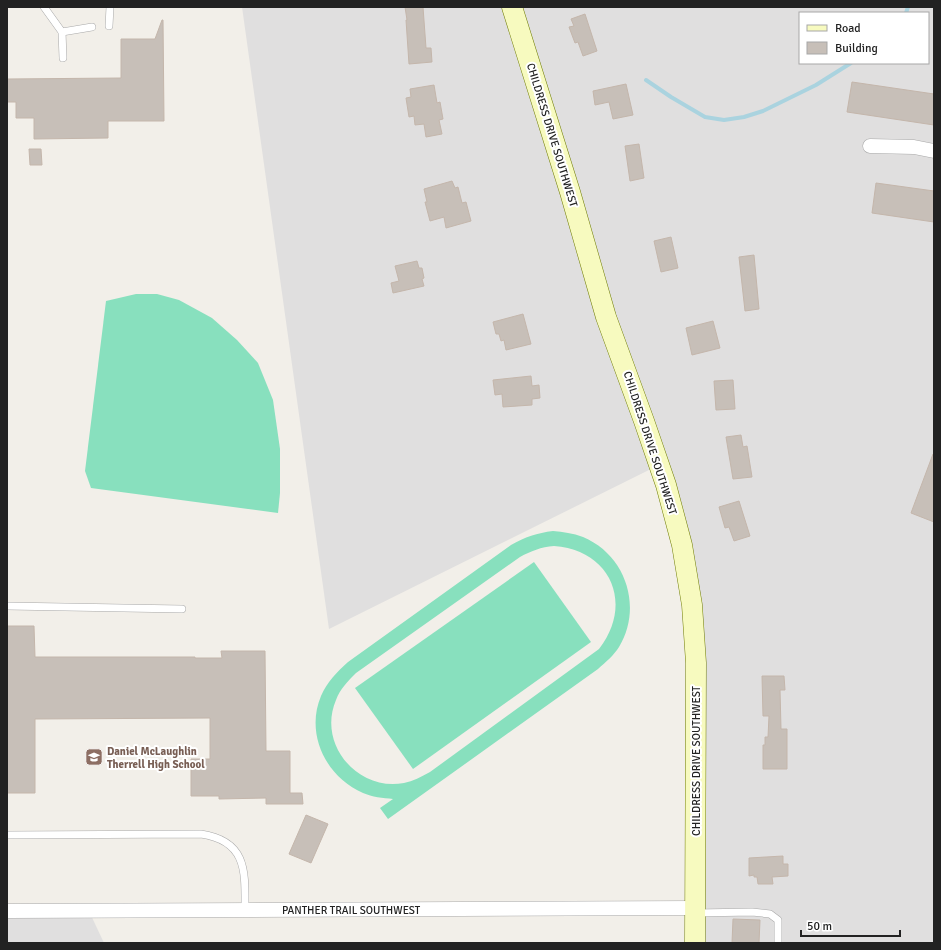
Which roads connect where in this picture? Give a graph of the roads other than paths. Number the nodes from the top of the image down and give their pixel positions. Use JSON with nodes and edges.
{"nodes":[{"id":1,"x":44,"y":7,"type":"edge"},
{"id":2,"x":110,"y":7,"type":"edge"},
{"id":3,"x":512,"y":7,"type":"edge"},
{"id":4,"x":108,"y":26,"type":"dead end"},
{"id":5,"x":92,"y":27,"type":"dead end"},
{"id":6,"x":62,"y":32,"type":"junction"},
{"id":7,"x":63,"y":58,"type":"dead end"},
{"id":8,"x":870,"y":146,"type":"dead end"},
{"id":9,"x":934,"y":151,"type":"edge"},
{"id":10,"x":7,"y":606,"type":"edge"},
{"id":11,"x":182,"y":609,"type":"dead end"},
{"id":12,"x":7,"y":835,"type":"edge"},
{"id":13,"x":245,"y":910,"type":"junction"},
{"id":14,"x":695,"y":910,"type":"junction"},
{"id":15,"x":7,"y":911,"type":"edge"},
{"id":16,"x":695,"y":943,"type":"edge"},
{"id":17,"x":778,"y":943,"type":"edge"}],
"edges":[{"from":1,"to":6,"type":"lane"},
{"from":2,"to":4,"type":"lane"},
{"from":3,"to":14,"type":"street","name":"CHILDRESS DRIVE SOUTHWEST"},
{"from":5,"to":6,"type":"lane"},
{"from":6,"to":7,"type":"lane"},
{"from":8,"to":9,"type":"street"},
{"from":10,"to":11,"type":"lane"},
{"from":12,"to":13,"type":"lane"},
{"from":13,"to":14,"type":"street","name":"PANTHER TRAIL SOUTHWEST"},
{"from":13,"to":15,"type":"street","name":"PANTHER TRAIL SOUTHWEST"},
{"from":14,"to":16,"type":"street","name":"CHILDRESS DRIVE SOUTHWEST"},
{"from":14,"to":17,"type":"lane"}]}
